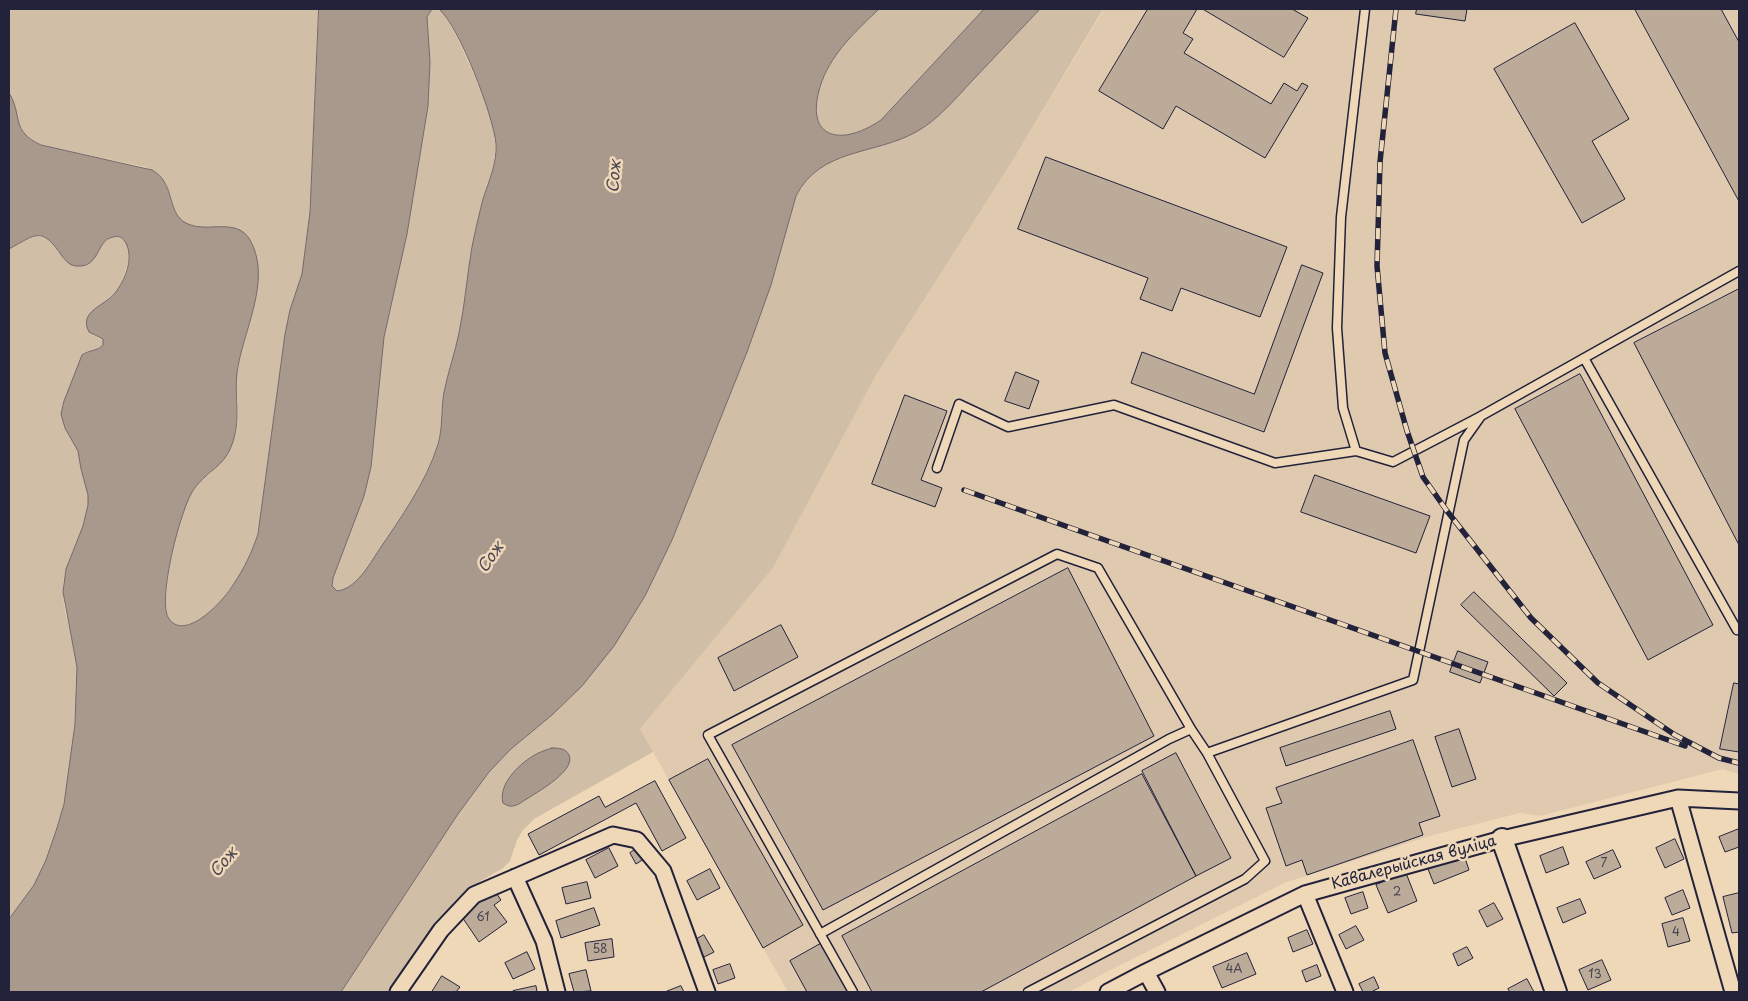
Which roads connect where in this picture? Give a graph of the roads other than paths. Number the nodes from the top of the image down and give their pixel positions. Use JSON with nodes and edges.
{"nodes":[{"id":1,"x":1365,"y":9,"type":"edge"},
{"id":2,"x":1739,"y":271,"type":"edge"},
{"id":3,"x":1584,"y":358,"type":"junction"},
{"id":4,"x":1481,"y":416,"type":"junction"},
{"id":5,"x":1356,"y":451,"type":"junction"},
{"id":6,"x":937,"y":468,"type":"dead end"},
{"id":7,"x":1739,"y":629,"type":"edge"},
{"id":8,"x":1191,"y":729,"type":"junction"},
{"id":9,"x":1207,"y":753,"type":"junction"},
{"id":10,"x":1678,"y":798,"type":"junction"},
{"id":11,"x":1739,"y":801,"type":"edge"},
{"id":12,"x":1502,"y":839,"type":"junction"},
{"id":13,"x":515,"y":876,"type":"junction"},
{"id":14,"x":1305,"y":894,"type":"junction"},
{"id":15,"x":820,"y":934,"type":"junction"},
{"id":16,"x":1146,"y":972,"type":"junction"},
{"id":17,"x":398,"y":992,"type":"edge"},
{"id":18,"x":557,"y":992,"type":"edge"},
{"id":19,"x":707,"y":992,"type":"edge"},
{"id":20,"x":853,"y":992,"type":"edge"},
{"id":21,"x":1028,"y":992,"type":"edge"},
{"id":22,"x":1108,"y":992,"type":"edge"},
{"id":23,"x":1157,"y":992,"type":"edge"},
{"id":24,"x":1344,"y":992,"type":"edge"},
{"id":25,"x":1556,"y":992,"type":"edge"},
{"id":26,"x":1733,"y":992,"type":"edge"}],
"edges":[{"from":1,"to":5,"type":"lane"},
{"from":2,"to":3,"type":"lane"},
{"from":3,"to":4,"type":"lane"},
{"from":3,"to":7,"type":"lane"},
{"from":4,"to":5,"type":"lane"},
{"from":4,"to":9,"type":"lane"},
{"from":5,"to":6,"type":"lane"},
{"from":8,"to":9,"type":"lane"},
{"from":8,"to":15,"type":"lane"},
{"from":8,"to":15,"type":"lane"},
{"from":9,"to":21,"type":"lane"},
{"from":10,"to":11,"type":"street","name":"Кавалерыйская вуліца"},
{"from":10,"to":12,"type":"street","name":"Кавалерыйская вуліца"},
{"from":10,"to":26,"type":"street"},
{"from":12,"to":14,"type":"street","name":"Кавалерыйская вуліца"},
{"from":12,"to":25,"type":"street"},
{"from":13,"to":17,"type":"street"},
{"from":13,"to":18,"type":"street"},
{"from":13,"to":19,"type":"street"},
{"from":14,"to":16,"type":"street","name":"Кавалерыйская вуліца"},
{"from":14,"to":24,"type":"street"},
{"from":15,"to":20,"type":"lane"},
{"from":16,"to":22,"type":"street","name":"Кавалерыйская вуліца"},
{"from":16,"to":23,"type":"street"}]}
